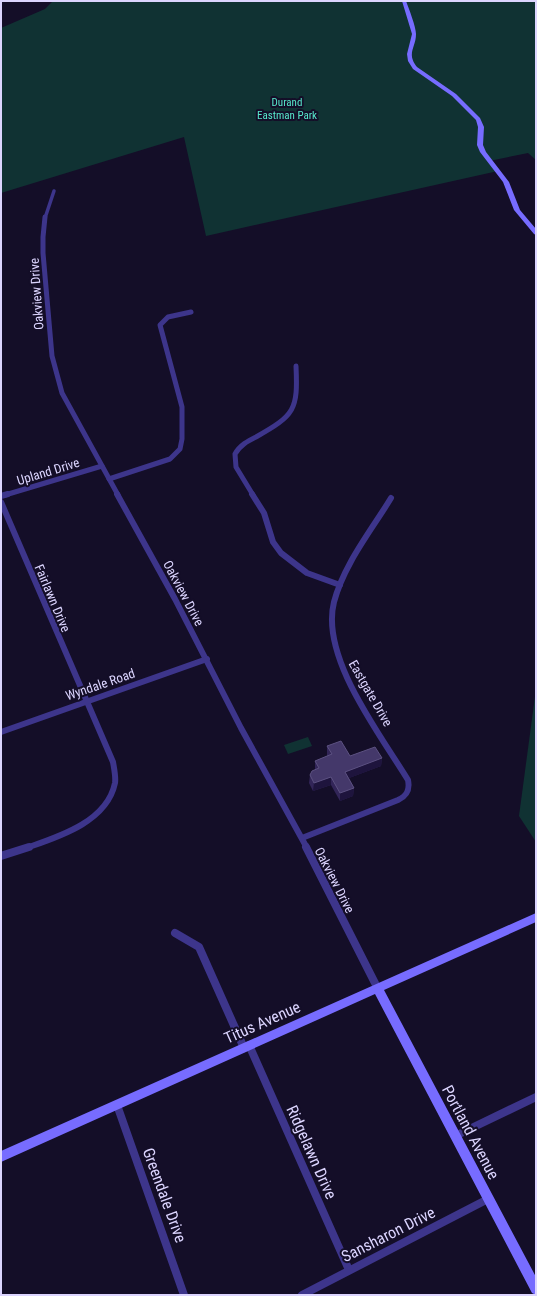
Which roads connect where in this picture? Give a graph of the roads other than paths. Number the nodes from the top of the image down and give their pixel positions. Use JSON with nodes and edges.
{"nodes":[{"id":1,"x":404,"y":1,"type":"edge"},
{"id":2,"x":54,"y":191,"type":"dead end"},
{"id":3,"x":536,"y":233,"type":"edge"},
{"id":4,"x":191,"y":312,"type":"dead end"},
{"id":5,"x":296,"y":366,"type":"dead end"},
{"id":6,"x":102,"y":466,"type":"junction"},
{"id":7,"x":109,"y":479,"type":"junction"},
{"id":8,"x":1,"y":496,"type":"edge"},
{"id":9,"x":391,"y":498,"type":"dead end"},
{"id":10,"x":1,"y":502,"type":"edge"},
{"id":11,"x":340,"y":585,"type":"junction"},
{"id":12,"x":207,"y":659,"type":"junction"},
{"id":13,"x":86,"y":702,"type":"junction"},
{"id":14,"x":1,"y":732,"type":"edge"},
{"id":15,"x":302,"y":838,"type":"junction"},
{"id":16,"x":1,"y":856,"type":"edge"},
{"id":17,"x":536,"y":917,"type":"edge"},
{"id":18,"x":175,"y":933,"type":"dead end"},
{"id":19,"x":378,"y":989,"type":"junction"},
{"id":20,"x":247,"y":1046,"type":"junction"},
{"id":21,"x":536,"y":1097,"type":"edge"},
{"id":22,"x":117,"y":1105,"type":"junction"},
{"id":23,"x":455,"y":1136,"type":"junction"},
{"id":24,"x":1,"y":1157,"type":"edge"},
{"id":25,"x":488,"y":1199,"type":"junction"},
{"id":26,"x":349,"y":1270,"type":"junction"},
{"id":27,"x":536,"y":1289,"type":"edge"},
{"id":28,"x":184,"y":1295,"type":"edge"},
{"id":29,"x":302,"y":1295,"type":"edge"}],
"edges":[{"from":1,"to":3,"type":"street"},
{"from":2,"to":6,"type":"street","name":"Oakview Drive"},
{"from":4,"to":7,"type":"street"},
{"from":5,"to":11,"type":"street"},
{"from":6,"to":7,"type":"street","name":"Oakview Drive"},
{"from":6,"to":8,"type":"street","name":"Upland Drive"},
{"from":7,"to":12,"type":"street","name":"Oakview Drive"},
{"from":9,"to":11,"type":"street","name":"Eastgate Drive"},
{"from":10,"to":13,"type":"street","name":"Fairlawn Drive"},
{"from":11,"to":15,"type":"street","name":"Eastgate Drive"},
{"from":12,"to":13,"type":"street","name":"Wyndale Road"},
{"from":12,"to":15,"type":"street","name":"Oakview Drive"},
{"from":13,"to":14,"type":"street","name":"Wyndale Road"},
{"from":13,"to":16,"type":"street","name":"Fairlawn Drive"},
{"from":15,"to":19,"type":"street","name":"Oakview Drive"},
{"from":17,"to":19,"type":"street","name":"Titus Avenue"},
{"from":18,"to":20,"type":"street","name":"Ridgelawn Drive"},
{"from":19,"to":20,"type":"street","name":"Titus Avenue"},
{"from":19,"to":23,"type":"street","name":"Portland Avenue"},
{"from":20,"to":22,"type":"street","name":"Titus Avenue"},
{"from":20,"to":26,"type":"street","name":"Ridgelawn Drive"},
{"from":21,"to":23,"type":"street"},
{"from":22,"to":24,"type":"street","name":"Titus Avenue"},
{"from":22,"to":28,"type":"street","name":"Greendale Drive"},
{"from":23,"to":25,"type":"street","name":"Portland Avenue"},
{"from":25,"to":26,"type":"street","name":"Sansharon Drive"},
{"from":25,"to":27,"type":"street","name":"Portland Avenue"},
{"from":26,"to":29,"type":"street","name":"Sansharon Drive"}]}
